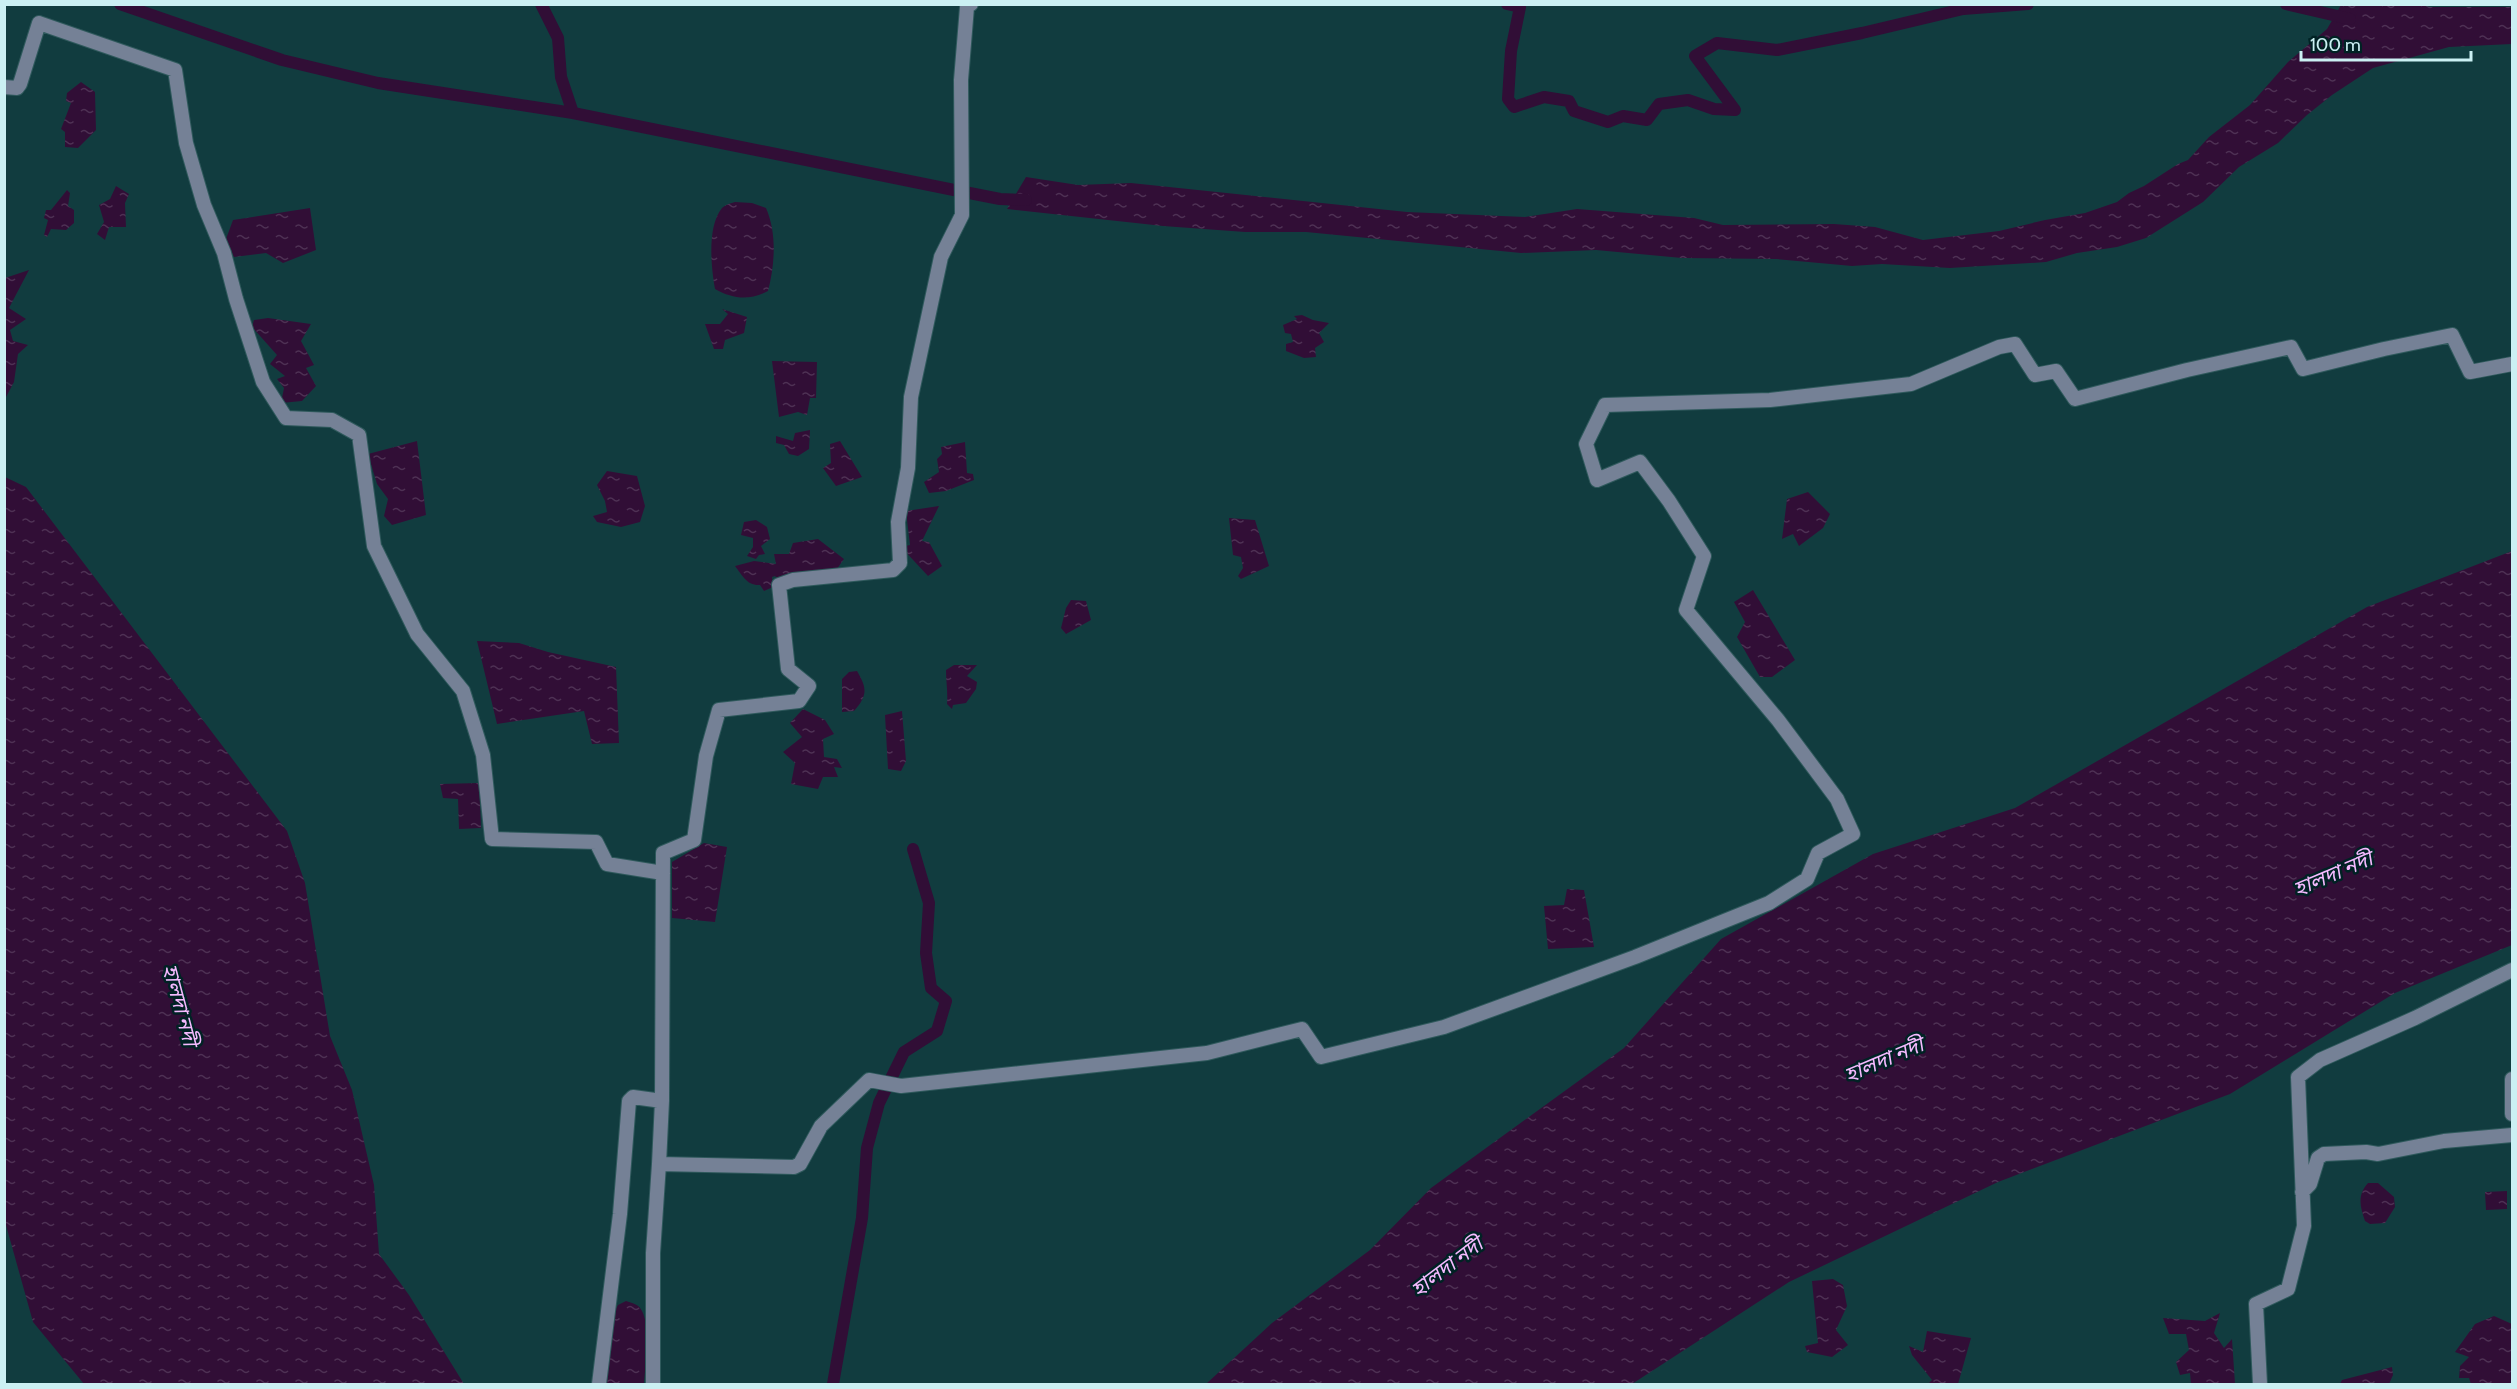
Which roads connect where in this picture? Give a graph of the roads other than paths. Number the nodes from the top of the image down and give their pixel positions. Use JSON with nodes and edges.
{"nodes":[{"id":1,"x":967,"y":5,"type":"edge"},
{"id":2,"x":4,"y":87,"type":"edge"},
{"id":3,"x":2512,"y":364,"type":"edge"},
{"id":4,"x":663,"y":873,"type":"junction"},
{"id":5,"x":2512,"y":970,"type":"edge"},
{"id":6,"x":2512,"y":1079,"type":"edge"},
{"id":7,"x":662,"y":1101,"type":"junction"},
{"id":8,"x":2512,"y":1114,"type":"edge"},
{"id":9,"x":2512,"y":1135,"type":"edge"},
{"id":10,"x":659,"y":1164,"type":"junction"},
{"id":11,"x":2302,"y":1192,"type":"junction"},
{"id":12,"x":598,"y":1384,"type":"edge"},
{"id":13,"x":652,"y":1384,"type":"edge"},
{"id":14,"x":2260,"y":1384,"type":"edge"}],
"edges":[{"from":1,"to":4,"type":"street"},
{"from":2,"to":4,"type":"street"},
{"from":3,"to":10,"type":"street"},
{"from":4,"to":7,"type":"street"},
{"from":5,"to":11,"type":"street"},
{"from":6,"to":8,"type":"street"},
{"from":7,"to":10,"type":"street"},
{"from":7,"to":12,"type":"street"},
{"from":9,"to":11,"type":"street"},
{"from":10,"to":13,"type":"street"},
{"from":11,"to":14,"type":"street"}]}
